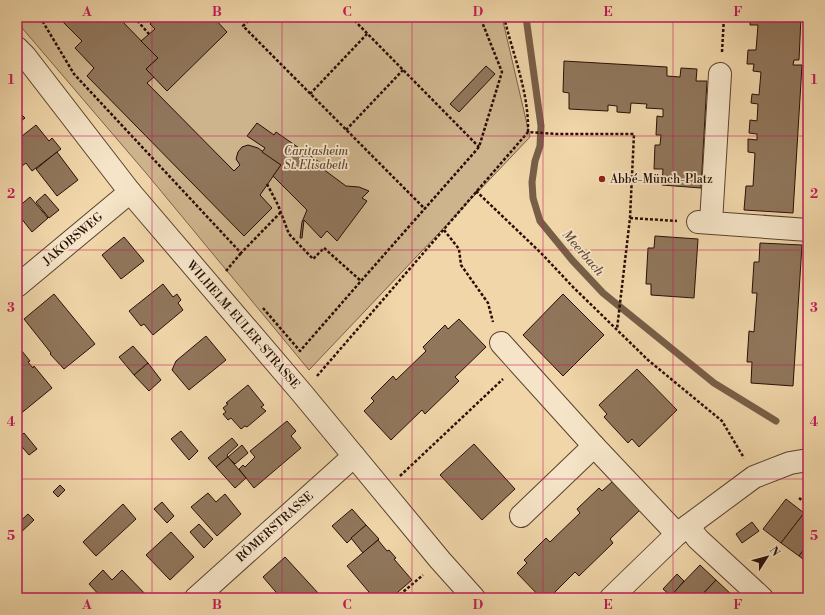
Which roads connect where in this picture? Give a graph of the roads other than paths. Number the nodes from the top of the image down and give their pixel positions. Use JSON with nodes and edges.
{"nodes":[{"id":1,"x":17,"y":48,"type":"edge"},
{"id":2,"x":720,"y":74,"type":"road end"},
{"id":3,"x":130,"y":192,"type":"junction"},
{"id":4,"x":808,"y":230,"type":"edge"},
{"id":5,"x":17,"y":286,"type":"edge"},
{"id":6,"x":501,"y":343,"type":"road end"},
{"id":7,"x":594,"y":446,"type":"junction"},
{"id":8,"x":354,"y":456,"type":"junction"},
{"id":9,"x":808,"y":460,"type":"edge"},
{"id":10,"x":521,"y":516,"type":"dead end"},
{"id":11,"x":682,"y":530,"type":"junction"},
{"id":12,"x":196,"y":598,"type":"edge"},
{"id":13,"x":474,"y":598,"type":"edge"},
{"id":14,"x":610,"y":598,"type":"edge"},
{"id":15,"x":762,"y":598,"type":"edge"}],
"edges":[{"from":1,"to":3,"type":"street","name":"WILHELM-EULER-STRASSE"},
{"from":2,"to":4,"type":"street"},
{"from":3,"to":5,"type":"street","name":"JAKOBSWEG"},
{"from":3,"to":8,"type":"street","name":"WILHELM-EULER-STRASSE"},
{"from":6,"to":7,"type":"street"},
{"from":7,"to":10,"type":"street"},
{"from":7,"to":11,"type":"street"},
{"from":8,"to":12,"type":"street","name":"RÖMERSTRASSE"},
{"from":8,"to":13,"type":"street","name":"WILHELM-EULER-STRASSE"},
{"from":9,"to":11,"type":"street"},
{"from":11,"to":14,"type":"street"},
{"from":11,"to":15,"type":"street"}]}
